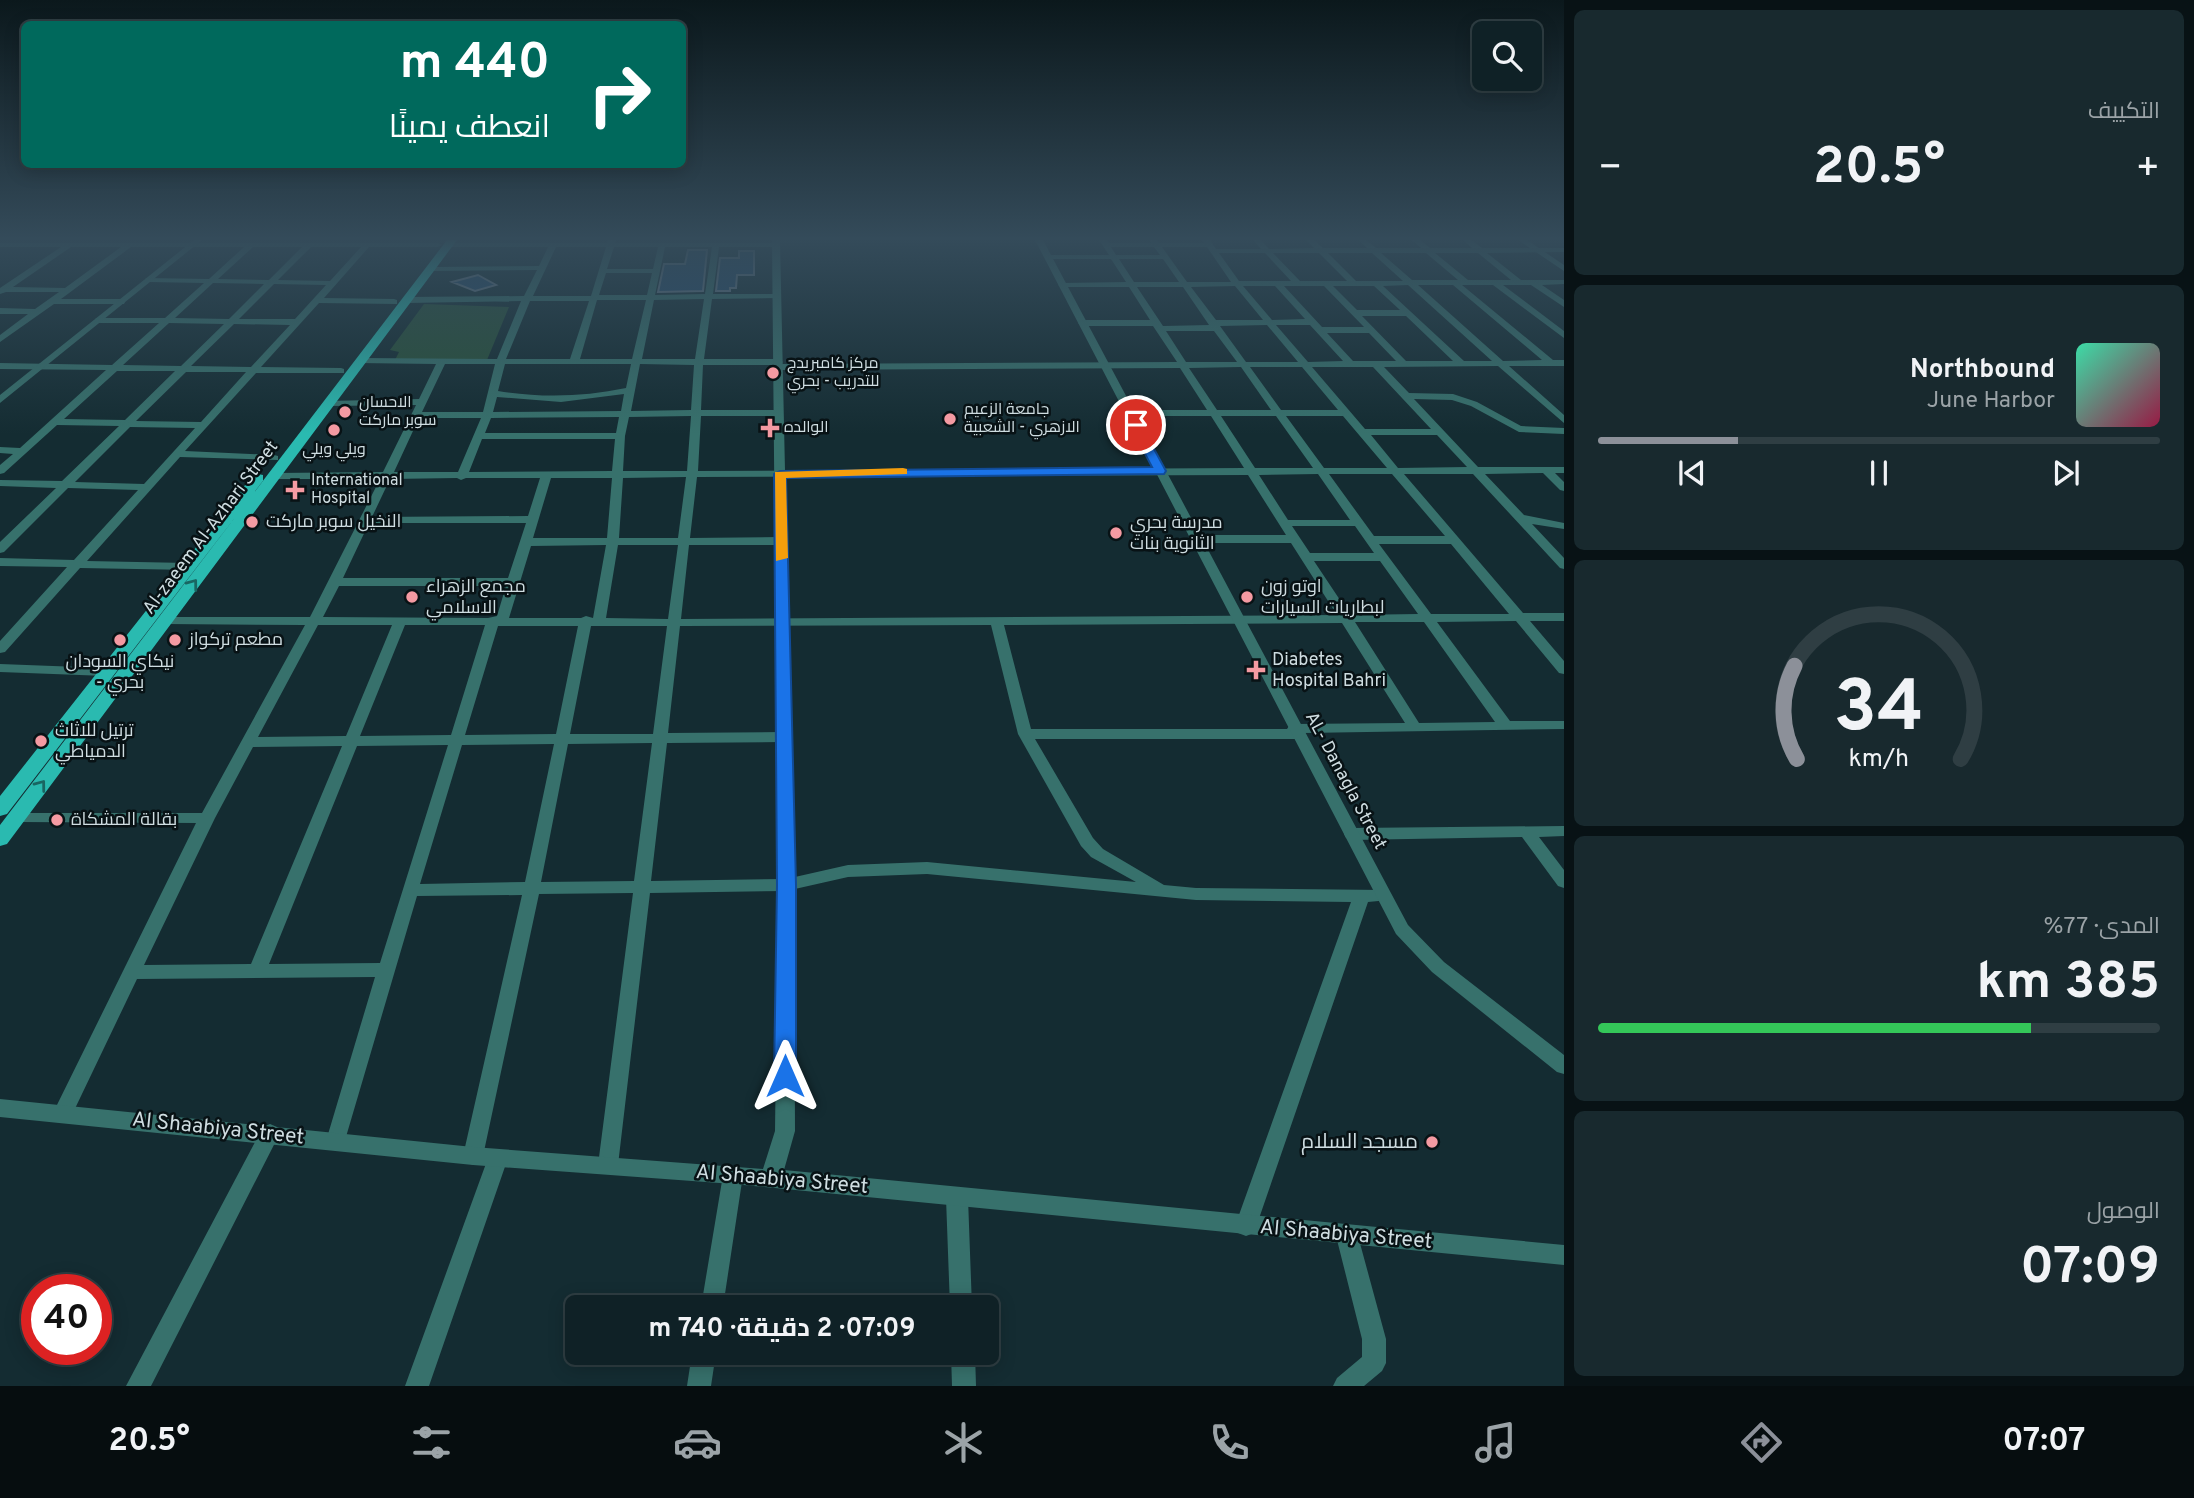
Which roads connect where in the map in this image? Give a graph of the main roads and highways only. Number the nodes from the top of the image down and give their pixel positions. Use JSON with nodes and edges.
{"nodes":[{"id":1,"x":398,"y":305,"type":"edge"},
{"id":2,"x":399,"y":305,"type":"edge"},
{"id":3,"x":0,"y":809,"type":"edge"},
{"id":4,"x":0,"y":839,"type":"edge"}],
"edges":[{"from":1,"to":3,"type":"main road","name":"Al-zaeem Al-Azhari Street"},
{"from":4,"to":2,"type":"main road","name":"Al-zaeem Al-Azhari Street","one_way":true}]}
